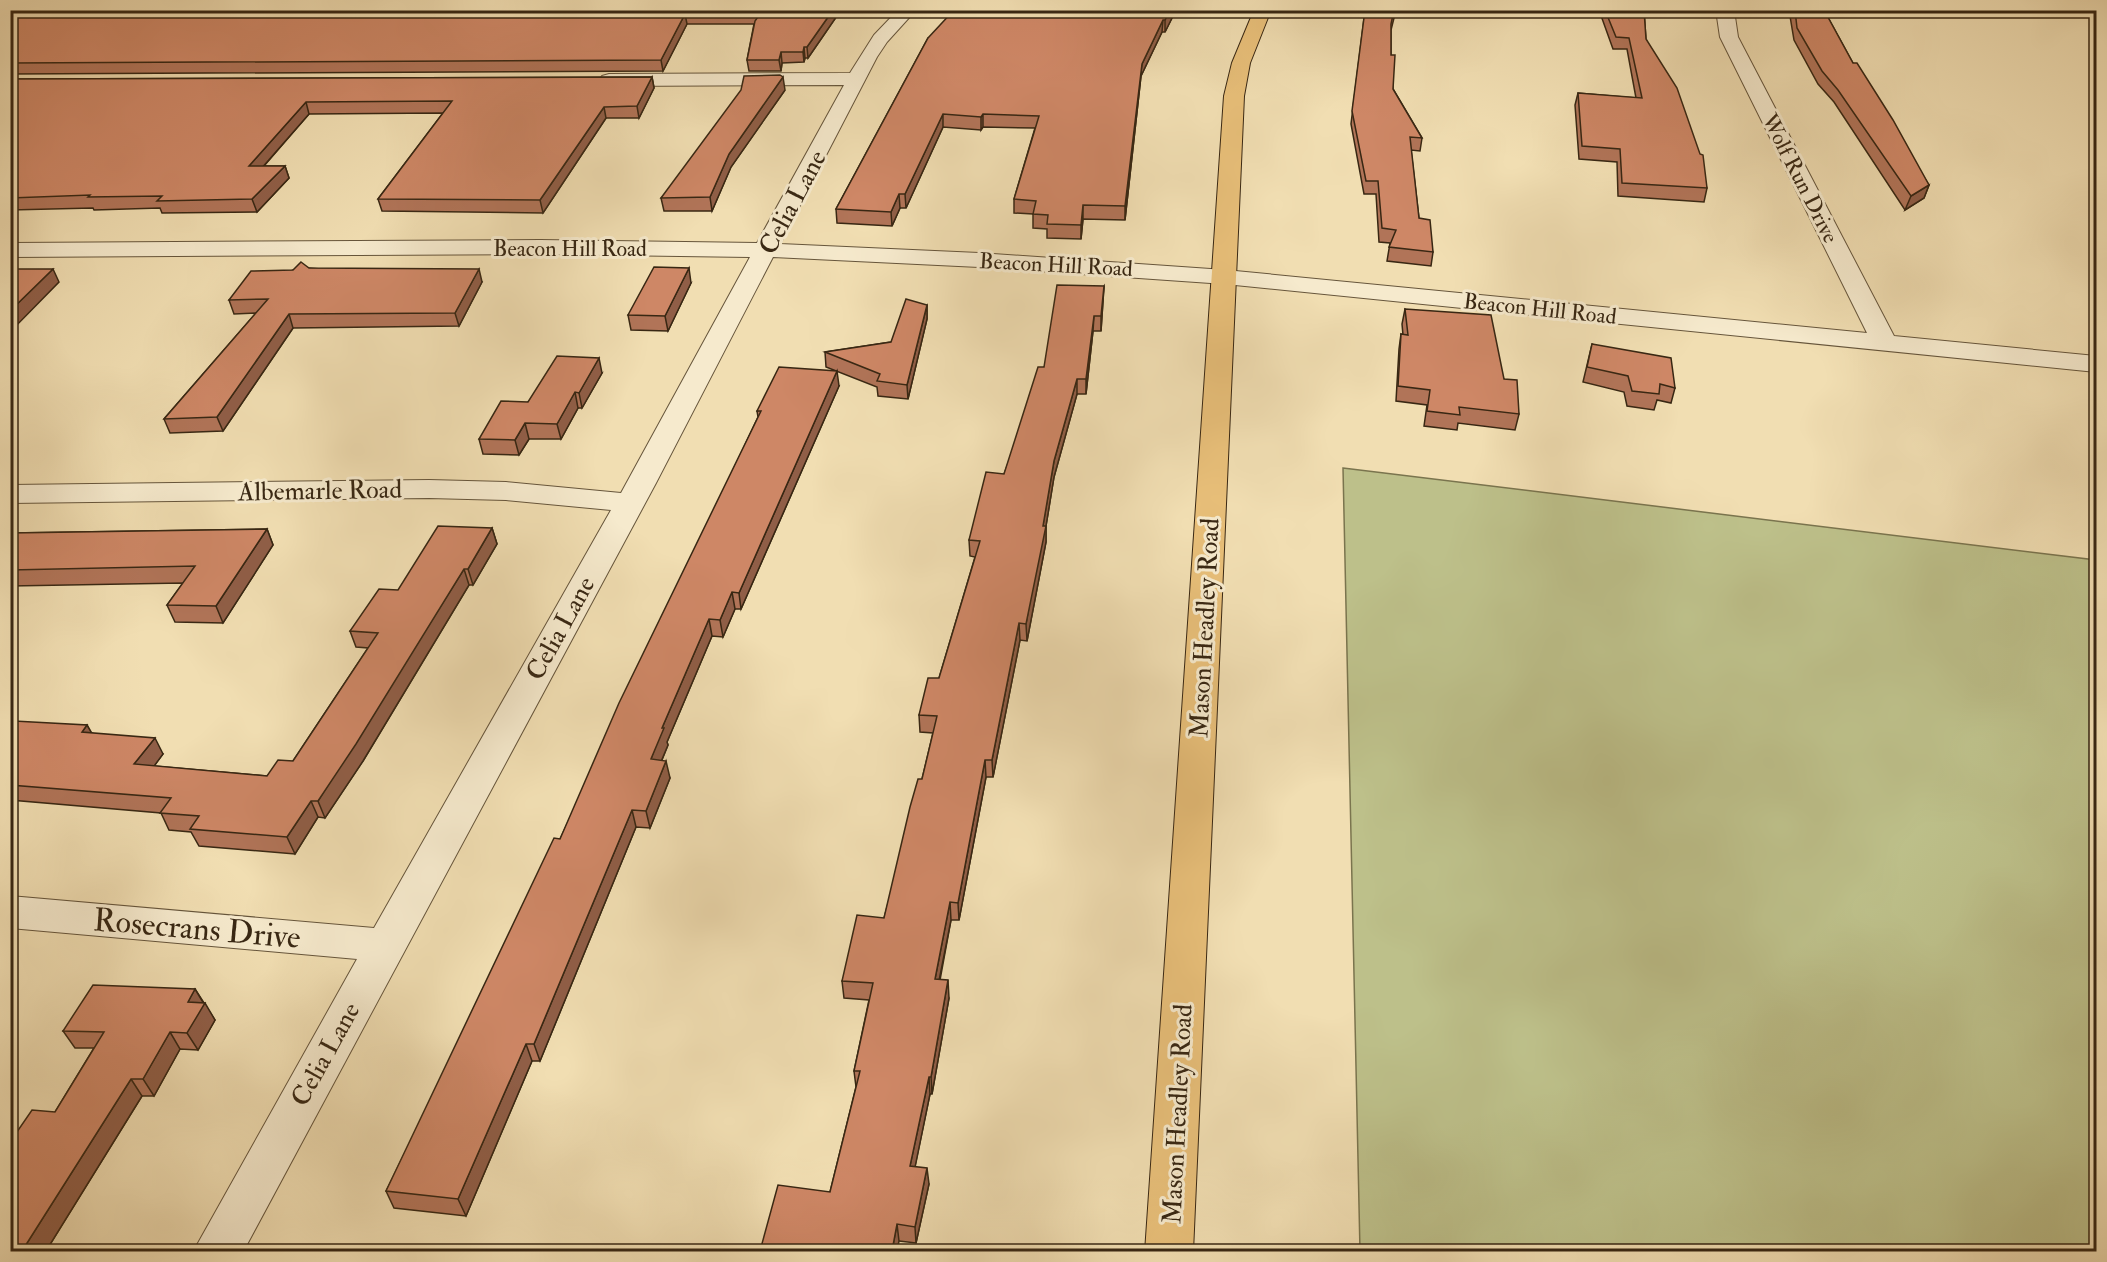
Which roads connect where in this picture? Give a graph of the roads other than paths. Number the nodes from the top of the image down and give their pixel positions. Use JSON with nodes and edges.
{"nodes":[{"id":1,"x":908,"y":10,"type":"edge"},
{"id":2,"x":1263,"y":10,"type":"edge"},
{"id":3,"x":1725,"y":10,"type":"edge"},
{"id":4,"x":856,"y":79,"type":"junction"},
{"id":5,"x":593,"y":80,"type":"edge"},
{"id":6,"x":10,"y":250,"type":"edge"},
{"id":7,"x":766,"y":250,"type":"junction"},
{"id":8,"x":1225,"y":277,"type":"junction"},
{"id":9,"x":1884,"y":342,"type":"junction"},
{"id":10,"x":2097,"y":364,"type":"edge"},
{"id":11,"x":10,"y":494,"type":"edge"},
{"id":12,"x":630,"y":503,"type":"junction"},
{"id":13,"x":10,"y":912,"type":"edge"},
{"id":14,"x":384,"y":945,"type":"junction"},
{"id":15,"x":217,"y":1251,"type":"edge"},
{"id":16,"x":1169,"y":1251,"type":"edge"}],
"edges":[{"from":1,"to":4,"type":"street","name":"Celia Lane"},
{"from":2,"to":8,"type":"main road","name":"Mason Headley Road"},
{"from":3,"to":9,"type":"street","name":"Wolf Run Drive"},
{"from":4,"to":5,"type":"street"},
{"from":4,"to":7,"type":"street","name":"Celia Lane"},
{"from":6,"to":7,"type":"street","name":"Beacon Hill Road"},
{"from":7,"to":8,"type":"street","name":"Beacon Hill Road"},
{"from":7,"to":12,"type":"street","name":"Celia Lane"},
{"from":8,"to":9,"type":"street","name":"Beacon Hill Road"},
{"from":8,"to":16,"type":"main road","name":"Mason Headley Road"},
{"from":9,"to":10,"type":"street","name":"Beacon Hill Road"},
{"from":11,"to":12,"type":"street","name":"Albemarle Road"},
{"from":12,"to":14,"type":"street","name":"Celia Lane"},
{"from":13,"to":14,"type":"street","name":"Rosecrans Drive"},
{"from":14,"to":15,"type":"street","name":"Celia Lane"}]}
